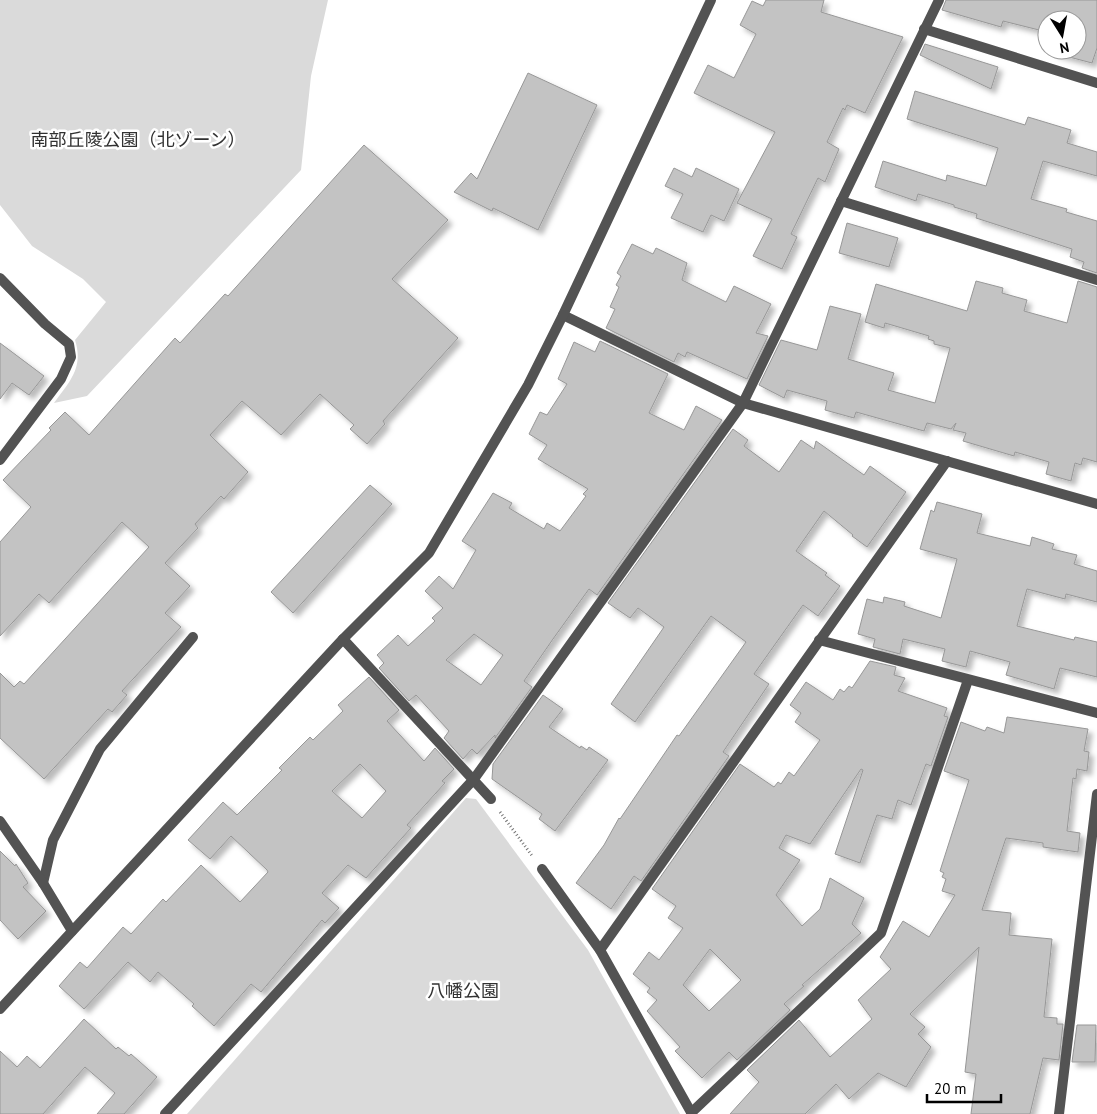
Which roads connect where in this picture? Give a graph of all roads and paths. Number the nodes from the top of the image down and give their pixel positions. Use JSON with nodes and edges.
{"nodes":[{"id":1,"x":711,"y":0,"type":"edge"},
{"id":2,"x":939,"y":0,"type":"edge"},
{"id":3,"x":924,"y":29,"type":"junction"},
{"id":4,"x":1097,"y":83,"type":"edge"},
{"id":5,"x":842,"y":201,"type":"junction"},
{"id":6,"x":0,"y":278,"type":"edge"},
{"id":7,"x":1097,"y":280,"type":"edge"},
{"id":8,"x":563,"y":316,"type":"junction"},
{"id":9,"x":743,"y":403,"type":"junction"},
{"id":10,"x":0,"y":460,"type":"edge"},
{"id":11,"x":947,"y":460,"type":"junction"},
{"id":12,"x":1097,"y":504,"type":"edge"},
{"id":13,"x":193,"y":637,"type":"dead end"},
{"id":14,"x":343,"y":639,"type":"junction"},
{"id":15,"x":820,"y":640,"type":"junction"},
{"id":16,"x":968,"y":680,"type":"junction"},
{"id":17,"x":1097,"y":713,"type":"edge"},
{"id":18,"x":474,"y":779,"type":"junction"},
{"id":19,"x":1097,"y":794,"type":"edge"},
{"id":20,"x":490,"y":799,"type":"joint"},
{"id":21,"x":0,"y":821,"type":"edge"},
{"id":22,"x":542,"y":870,"type":"joint"},
{"id":23,"x":43,"y":883,"type":"junction"},
{"id":24,"x":72,"y":931,"type":"junction"},
{"id":25,"x":600,"y":950,"type":"junction"},
{"id":26,"x":0,"y":1009,"type":"edge"},
{"id":27,"x":691,"y":1113,"type":"edge"},
{"id":28,"x":165,"y":1114,"type":"edge"},
{"id":29,"x":1059,"y":1114,"type":"edge"}],
"edges":[{"from":1,"to":8,"type":"street"},
{"from":2,"to":3,"type":"street"},
{"from":3,"to":4,"type":"street"},
{"from":3,"to":5,"type":"street"},
{"from":5,"to":7,"type":"street"},
{"from":5,"to":9,"type":"street"},
{"from":6,"to":10,"type":"street"},
{"from":8,"to":9,"type":"street"},
{"from":8,"to":14,"type":"street"},
{"from":9,"to":11,"type":"street"},
{"from":9,"to":18,"type":"street"},
{"from":11,"to":12,"type":"street"},
{"from":11,"to":15,"type":"street"},
{"from":13,"to":23,"type":"street"},
{"from":14,"to":18,"type":"street"},
{"from":14,"to":24,"type":"street"},
{"from":15,"to":16,"type":"street"},
{"from":15,"to":25,"type":"street"},
{"from":16,"to":17,"type":"street"},
{"from":16,"to":27,"type":"street"},
{"from":18,"to":20,"type":"street"},
{"from":18,"to":28,"type":"street"},
{"from":19,"to":29,"type":"street"},
{"from":20,"to":22,"type":"path"},
{"from":21,"to":23,"type":"street"},
{"from":22,"to":25,"type":"street"},
{"from":23,"to":24,"type":"street"},
{"from":24,"to":26,"type":"street"},
{"from":25,"to":27,"type":"street"}]}
